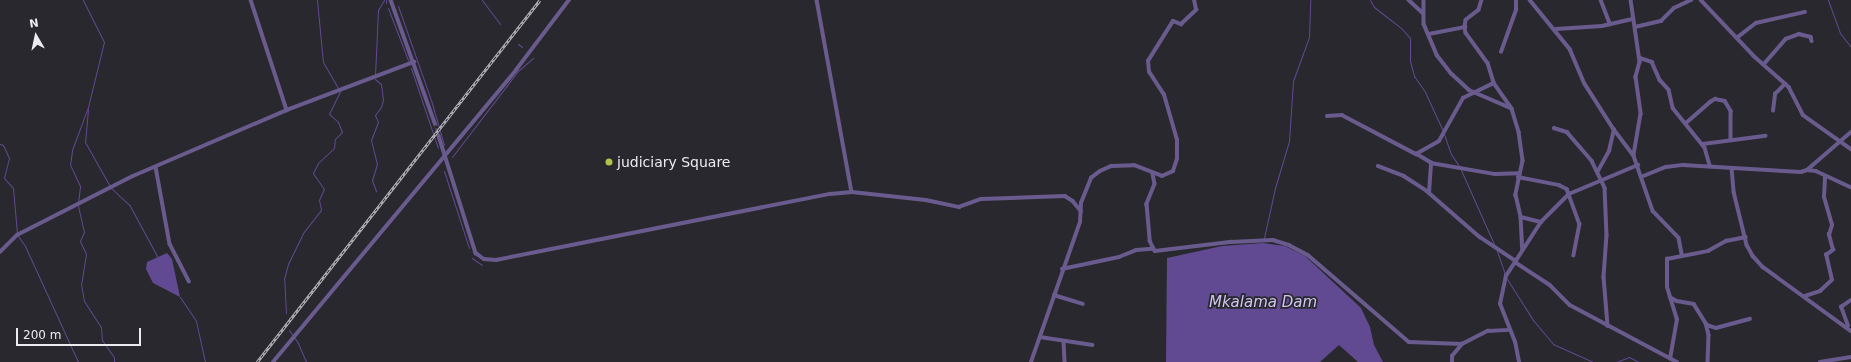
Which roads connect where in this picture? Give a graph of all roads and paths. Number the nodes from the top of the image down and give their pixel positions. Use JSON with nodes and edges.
{"nodes":[{"id":1,"x":251,"y":0,"type":"edge"},
{"id":2,"x":391,"y":0,"type":"edge"},
{"id":3,"x":569,"y":0,"type":"edge"},
{"id":4,"x":817,"y":0,"type":"edge"},
{"id":5,"x":1194,"y":0,"type":"edge"},
{"id":6,"x":1409,"y":0,"type":"edge"},
{"id":7,"x":1424,"y":0,"type":"edge"},
{"id":8,"x":1482,"y":0,"type":"edge"},
{"id":9,"x":1516,"y":0,"type":"edge"},
{"id":10,"x":1530,"y":0,"type":"edge"},
{"id":11,"x":1601,"y":0,"type":"edge"},
{"id":12,"x":1631,"y":0,"type":"edge"},
{"id":13,"x":1690,"y":0,"type":"edge"},
{"id":14,"x":1701,"y":0,"type":"edge"},
{"id":15,"x":1423,"y":12,"type":"junction"},
{"id":16,"x":1805,"y":12,"type":"dead end"},
{"id":17,"x":1633,"y":19,"type":"junction"},
{"id":18,"x":1610,"y":24,"type":"junction"},
{"id":19,"x":1465,"y":27,"type":"junction"},
{"id":20,"x":1635,"y":27,"type":"junction"},
{"id":21,"x":1556,"y":29,"type":"junction"},
{"id":22,"x":1429,"y":34,"type":"junction"},
{"id":23,"x":1738,"y":37,"type":"junction"},
{"id":24,"x":1812,"y":40,"type":"dead end"},
{"id":25,"x":1501,"y":52,"type":"dead end"},
{"id":26,"x":1640,"y":58,"type":"junction"},
{"id":27,"x":414,"y":62,"type":"junction"},
{"id":28,"x":1764,"y":64,"type":"junction"},
{"id":29,"x":1494,"y":83,"type":"junction"},
{"id":30,"x":1785,"y":84,"type":"junction"},
{"id":31,"x":1475,"y":93,"type":"junction"},
{"id":32,"x":1512,"y":109,"type":"junction"},
{"id":33,"x":288,"y":110,"type":"junction"},
{"id":34,"x":1773,"y":111,"type":"dead end"},
{"id":35,"x":1327,"y":116,"type":"dead end"},
{"id":36,"x":435,"y":123,"type":"tunnel mouth"},
{"id":37,"x":1686,"y":123,"type":"junction"},
{"id":38,"x":1554,"y":128,"type":"dead end"},
{"id":39,"x":1614,"y":130,"type":"junction"},
{"id":40,"x":1851,"y":132,"type":"edge"},
{"id":41,"x":439,"y":136,"type":"tunnel mouth"},
{"id":42,"x":1765,"y":136,"type":"dead end"},
{"id":43,"x":1731,"y":140,"type":"junction"},
{"id":44,"x":1839,"y":140,"type":"junction"},
{"id":45,"x":1703,"y":144,"type":"junction"},
{"id":46,"x":1851,"y":149,"type":"edge"},
{"id":47,"x":1416,"y":154,"type":"junction"},
{"id":48,"x":445,"y":155,"type":"junction"},
{"id":49,"x":1634,"y":156,"type":"junction"},
{"id":50,"x":1431,"y":163,"type":"junction"},
{"id":51,"x":1638,"y":165,"type":"junction"},
{"id":52,"x":1378,"y":166,"type":"dead end"},
{"id":53,"x":1710,"y":166,"type":"junction"},
{"id":54,"x":156,"y":167,"type":"junction"},
{"id":55,"x":1732,"y":168,"type":"junction"},
{"id":56,"x":1807,"y":170,"type":"junction"},
{"id":57,"x":1598,"y":171,"type":"junction"},
{"id":58,"x":1154,"y":174,"type":"junction"},
{"id":59,"x":1519,"y":175,"type":"junction"},
{"id":60,"x":1642,"y":177,"type":"junction"},
{"id":61,"x":1825,"y":177,"type":"junction"},
{"id":62,"x":1602,"y":179,"type":"junction"},
{"id":63,"x":1851,"y":187,"type":"edge"},
{"id":64,"x":852,"y":192,"type":"junction"},
{"id":65,"x":1429,"y":193,"type":"junction"},
{"id":66,"x":1569,"y":194,"type":"junction"},
{"id":67,"x":1081,"y":211,"type":"junction"},
{"id":68,"x":1522,"y":217,"type":"junction"},
{"id":69,"x":1541,"y":222,"type":"junction"},
{"id":70,"x":1746,"y":237,"type":"junction"},
{"id":71,"x":1152,"y":249,"type":"junction"},
{"id":72,"x":1523,"y":250,"type":"junction"},
{"id":73,"x":0,"y":252,"type":"edge"},
{"id":74,"x":1682,"y":254,"type":"junction"},
{"id":75,"x":1574,"y":255,"type":"dead end"},
{"id":76,"x":1515,"y":261,"type":"junction"},
{"id":77,"x":1062,"y":269,"type":"junction"},
{"id":78,"x":189,"y":281,"type":"dead end"},
{"id":79,"x":1054,"y":295,"type":"junction"},
{"id":80,"x":1804,"y":296,"type":"junction"},
{"id":81,"x":1670,"y":297,"type":"junction"},
{"id":82,"x":1851,"y":300,"type":"edge"},
{"id":83,"x":1083,"y":304,"type":"dead end"},
{"id":84,"x":1750,"y":319,"type":"dead end"},
{"id":85,"x":1706,"y":325,"type":"junction"},
{"id":86,"x":1608,"y":326,"type":"junction"},
{"id":87,"x":1510,"y":330,"type":"junction"},
{"id":88,"x":1850,"y":330,"type":"edge"},
{"id":89,"x":1040,"y":337,"type":"junction"},
{"id":90,"x":1064,"y":342,"type":"junction"},
{"id":91,"x":1462,"y":344,"type":"junction"},
{"id":92,"x":1092,"y":345,"type":"dead end"},
{"id":93,"x":1851,"y":357,"type":"edge"},
{"id":94,"x":1670,"y":359,"type":"junction"},
{"id":95,"x":1827,"y":361,"type":"edge"},
{"id":96,"x":273,"y":362,"type":"edge"},
{"id":97,"x":1031,"y":362,"type":"edge"},
{"id":98,"x":1064,"y":362,"type":"edge"},
{"id":99,"x":1452,"y":362,"type":"edge"},
{"id":100,"x":1519,"y":362,"type":"edge"},
{"id":101,"x":1676,"y":362,"type":"edge"},
{"id":102,"x":1708,"y":362,"type":"edge"},
{"id":103,"x":1820,"y":362,"type":"edge"}],
"edges":[{"from":1,"to":33,"type":"street"},
{"from":2,"to":27,"type":"street"},
{"from":3,"to":48,"type":"street"},
{"from":4,"to":64,"type":"street"},
{"from":5,"to":58,"type":"street"},
{"from":6,"to":15,"type":"street"},
{"from":7,"to":15,"type":"street"},
{"from":8,"to":19,"type":"street"},
{"from":9,"to":25,"type":"street"},
{"from":10,"to":21,"type":"street"},
{"from":11,"to":18,"type":"street"},
{"from":12,"to":17,"type":"street"},
{"from":13,"to":20,"type":"street"},
{"from":14,"to":23,"type":"street"},
{"from":15,"to":22,"type":"street"},
{"from":16,"to":23,"type":"street"},
{"from":17,"to":18,"type":"street"},
{"from":17,"to":20,"type":"street"},
{"from":18,"to":21,"type":"street"},
{"from":19,"to":22,"type":"street"},
{"from":19,"to":29,"type":"street"},
{"from":20,"to":26,"type":"street"},
{"from":21,"to":39,"type":"street"},
{"from":22,"to":31,"type":"street"},
{"from":23,"to":28,"type":"street"},
{"from":24,"to":28,"type":"street"},
{"from":26,"to":37,"type":"street"},
{"from":26,"to":49,"type":"street"},
{"from":27,"to":33,"type":"street"},
{"from":27,"to":36,"type":"street"},
{"from":28,"to":30,"type":"street"},
{"from":29,"to":31,"type":"street"},
{"from":29,"to":32,"type":"street"},
{"from":30,"to":34,"type":"street"},
{"from":30,"to":44,"type":"street"},
{"from":31,"to":32,"type":"street"},
{"from":31,"to":47,"type":"street"},
{"from":32,"to":59,"type":"street"},
{"from":33,"to":54,"type":"street"},
{"from":35,"to":47,"type":"street"},
{"from":37,"to":43,"type":"street"},
{"from":37,"to":45,"type":"street"},
{"from":38,"to":57,"type":"street"},
{"from":39,"to":49,"type":"street"},
{"from":39,"to":57,"type":"street"},
{"from":40,"to":44,"type":"street"},
{"from":41,"to":48,"type":"street"},
{"from":42,"to":43,"type":"street"},
{"from":43,"to":45,"type":"street"},
{"from":44,"to":46,"type":"street"},
{"from":44,"to":56,"type":"street"},
{"from":45,"to":53,"type":"street"},
{"from":47,"to":50,"type":"street"},
{"from":48,"to":64,"type":"street"},
{"from":48,"to":96,"type":"street"},
{"from":49,"to":51,"type":"street"},
{"from":50,"to":59,"type":"street"},
{"from":50,"to":65,"type":"street"},
{"from":51,"to":60,"type":"street"},
{"from":51,"to":62,"type":"street"},
{"from":52,"to":65,"type":"street"},
{"from":53,"to":55,"type":"street"},
{"from":53,"to":60,"type":"street"},
{"from":54,"to":73,"type":"street"},
{"from":54,"to":78,"type":"street"},
{"from":55,"to":56,"type":"street"},
{"from":55,"to":70,"type":"street"},
{"from":56,"to":61,"type":"street"},
{"from":57,"to":62,"type":"street"},
{"from":58,"to":67,"type":"street"},
{"from":58,"to":71,"type":"street"},
{"from":59,"to":66,"type":"street"},
{"from":59,"to":68,"type":"street"},
{"from":60,"to":74,"type":"street"},
{"from":61,"to":63,"type":"street"},
{"from":61,"to":80,"type":"street"},
{"from":62,"to":66,"type":"street"},
{"from":62,"to":86,"type":"street"},
{"from":64,"to":67,"type":"street"},
{"from":65,"to":76,"type":"street"},
{"from":66,"to":69,"type":"street"},
{"from":66,"to":75,"type":"street"},
{"from":67,"to":77,"type":"street"},
{"from":68,"to":69,"type":"street"},
{"from":68,"to":72,"type":"street"},
{"from":69,"to":72,"type":"street"},
{"from":70,"to":74,"type":"street"},
{"from":70,"to":80,"type":"street"},
{"from":71,"to":77,"type":"street"},
{"from":71,"to":91,"type":"street"},
{"from":72,"to":76,"type":"street"},
{"from":74,"to":81,"type":"street"},
{"from":76,"to":86,"type":"street"},
{"from":76,"to":87,"type":"street"},
{"from":77,"to":79,"type":"street"},
{"from":79,"to":83,"type":"street"},
{"from":79,"to":89,"type":"street"},
{"from":80,"to":88,"type":"street"},
{"from":81,"to":85,"type":"street"},
{"from":81,"to":94,"type":"street"},
{"from":82,"to":88,"type":"street"},
{"from":84,"to":85,"type":"street"},
{"from":85,"to":102,"type":"street"},
{"from":86,"to":94,"type":"street"},
{"from":87,"to":91,"type":"street"},
{"from":87,"to":100,"type":"street"},
{"from":89,"to":90,"type":"street"},
{"from":89,"to":97,"type":"street"},
{"from":90,"to":92,"type":"street"},
{"from":90,"to":98,"type":"street"},
{"from":91,"to":99,"type":"street"},
{"from":93,"to":95,"type":"street"},
{"from":94,"to":101,"type":"street"},
{"from":95,"to":103,"type":"street"}]}
